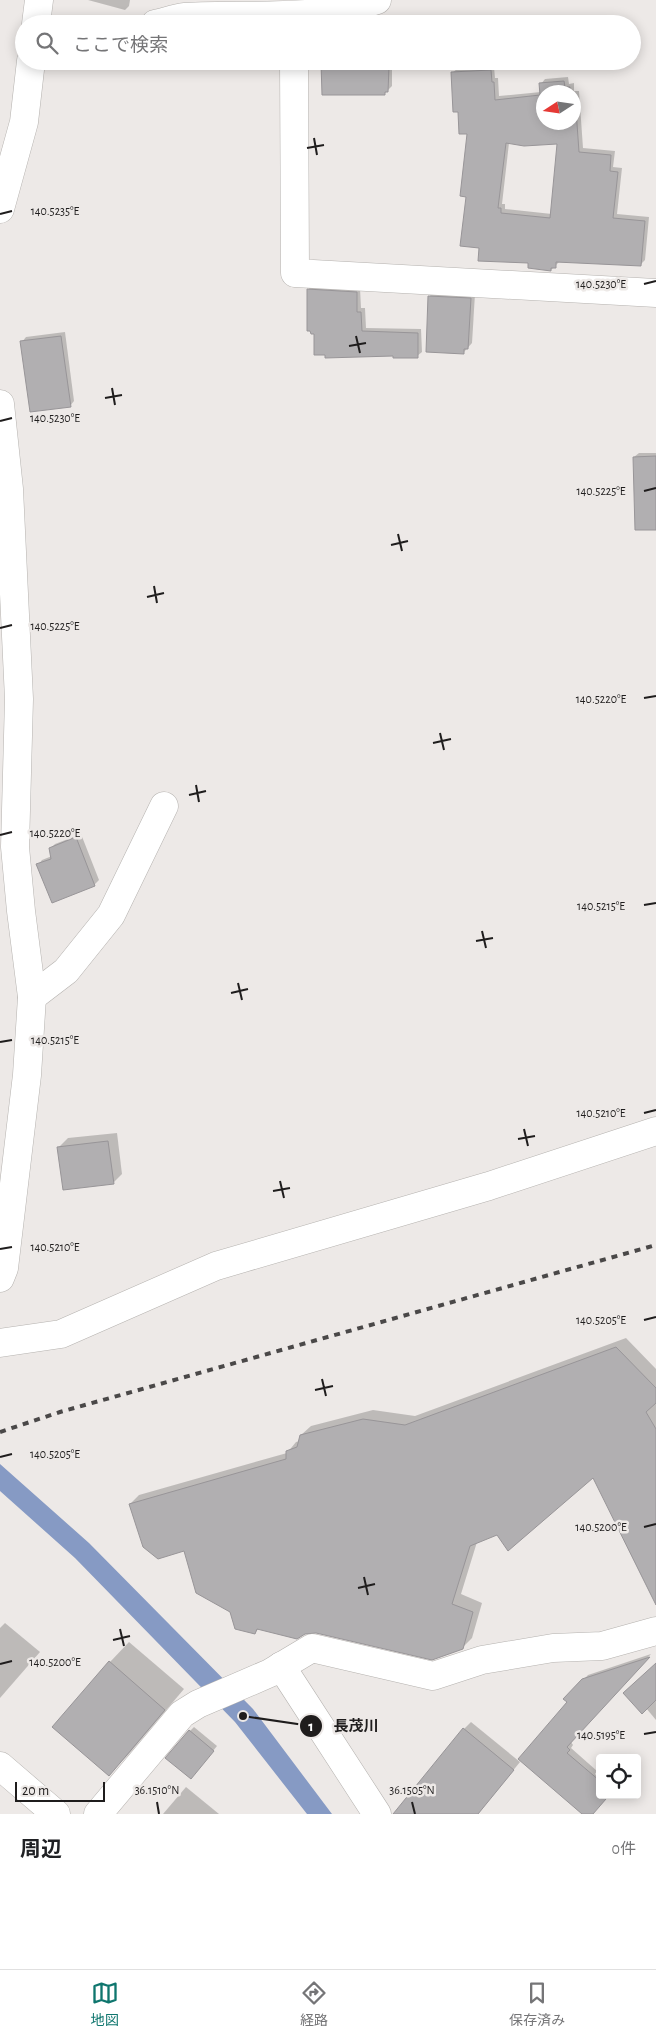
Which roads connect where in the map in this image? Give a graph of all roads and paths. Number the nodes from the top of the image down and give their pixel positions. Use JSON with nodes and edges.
{"nodes":[{"id":1,"x":39,"y":0,"type":"edge"},
{"id":2,"x":376,"y":0,"type":"edge"},
{"id":3,"x":37,"y":15,"type":"edge"},
{"id":4,"x":316,"y":15,"type":"edge"},
{"id":5,"x":29,"y":70,"type":"edge"},
{"id":6,"x":294,"y":70,"type":"edge"},
{"id":7,"x":0,"y":209,"type":"edge"},
{"id":8,"x":656,"y":292,"type":"edge"},
{"id":9,"x":0,"y":404,"type":"edge"},
{"id":10,"x":164,"y":806,"type":"dead end"},
{"id":11,"x":32,"y":996,"type":"junction"},
{"id":12,"x":656,"y":1131,"type":"edge"},
{"id":13,"x":0,"y":1278,"type":"edge"},
{"id":14,"x":0,"y":1343,"type":"edge"},
{"id":15,"x":656,"y":1631,"type":"edge"},
{"id":16,"x":275,"y":1670,"type":"junction"},
{"id":17,"x":0,"y":1766,"type":"edge"},
{"id":18,"x":56,"y":1814,"type":"edge"},
{"id":19,"x":98,"y":1814,"type":"edge"},
{"id":20,"x":377,"y":1814,"type":"edge"}],
"edges":[{"from":1,"to":3,"type":"street"},
{"from":2,"to":4,"type":"street"},
{"from":5,"to":7,"type":"street"},
{"from":6,"to":8,"type":"street"},
{"from":9,"to":11,"type":"street"},
{"from":10,"to":11,"type":"street"},
{"from":11,"to":13,"type":"street"},
{"from":12,"to":14,"type":"street"},
{"from":15,"to":16,"type":"street"},
{"from":16,"to":19,"type":"street"},
{"from":16,"to":20,"type":"street"},
{"from":17,"to":18,"type":"street"}]}
